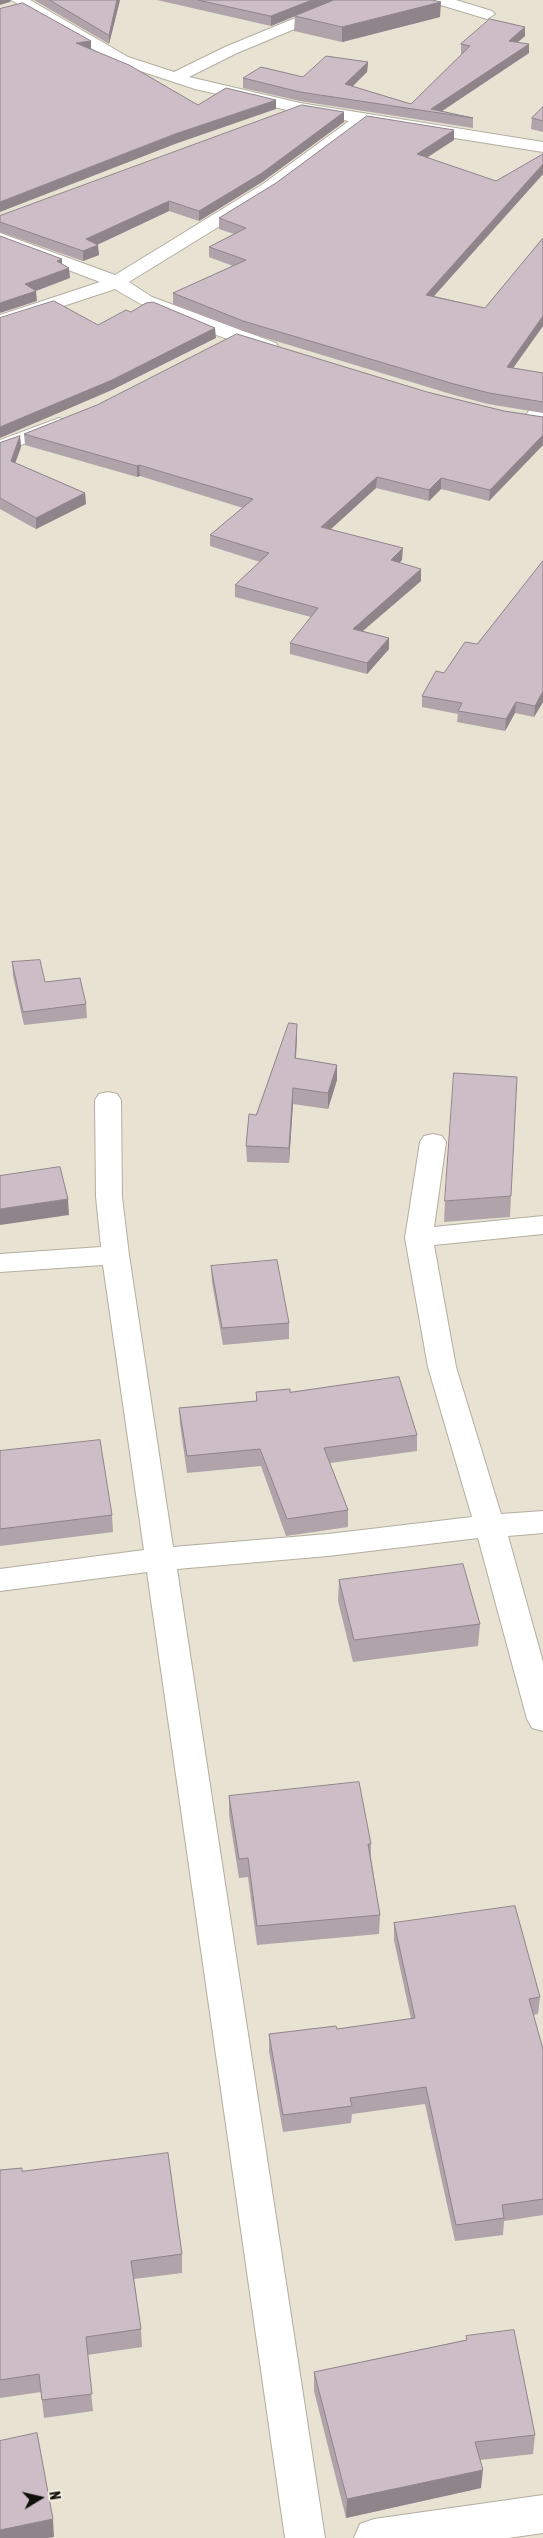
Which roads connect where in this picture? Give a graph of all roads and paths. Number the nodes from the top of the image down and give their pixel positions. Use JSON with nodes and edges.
{"nodes":[{"id":1,"x":352,"y":0,"type":"edge"},
{"id":2,"x":439,"y":0,"type":"edge"},
{"id":3,"x":23,"y":2,"type":"edge"},
{"id":4,"x":4,"y":11,"type":"edge"},
{"id":5,"x":487,"y":14,"type":"dead end"},
{"id":6,"x":174,"y":78,"type":"junction"},
{"id":7,"x":300,"y":108,"type":"junction"},
{"id":8,"x":275,"y":118,"type":"edge"},
{"id":9,"x":363,"y":118,"type":"junction"},
{"id":10,"x":543,"y":147,"type":"edge"},
{"id":11,"x":0,"y":238,"type":"edge"},
{"id":12,"x":117,"y":282,"type":"junction"},
{"id":13,"x":0,"y":321,"type":"edge"},
{"id":14,"x":289,"y":353,"type":"edge"},
{"id":15,"x":75,"y":417,"type":"edge"},
{"id":16,"x":0,"y":447,"type":"edge"},
{"id":17,"x":108,"y":1100,"type":"dead end"},
{"id":18,"x":433,"y":1142,"type":"dead end"},
{"id":19,"x":543,"y":1225,"type":"edge"},
{"id":20,"x":419,"y":1238,"type":"junction"},
{"id":21,"x":115,"y":1255,"type":"junction"},
{"id":22,"x":0,"y":1263,"type":"edge"},
{"id":23,"x":543,"y":1522,"type":"edge"},
{"id":24,"x":490,"y":1526,"type":"junction"},
{"id":25,"x":160,"y":1559,"type":"junction"},
{"id":26,"x":0,"y":1580,"type":"edge"},
{"id":27,"x":543,"y":1719,"type":"edge"},
{"id":28,"x":543,"y":2514,"type":"edge"},
{"id":29,"x":305,"y":2538,"type":"edge"},
{"id":30,"x":374,"y":2538,"type":"edge"}],
"edges":[{"from":1,"to":6,"type":"street"},
{"from":2,"to":5,"type":"street"},
{"from":3,"to":4,"type":"street"},
{"from":3,"to":6,"type":"street"},
{"from":6,"to":7,"type":"street"},
{"from":7,"to":8,"type":"street"},
{"from":7,"to":9,"type":"street"},
{"from":9,"to":10,"type":"street"},
{"from":9,"to":12,"type":"street"},
{"from":11,"to":12,"type":"street"},
{"from":12,"to":13,"type":"street"},
{"from":12,"to":14,"type":"street"},
{"from":15,"to":16,"type":"street"},
{"from":17,"to":21,"type":"street"},
{"from":18,"to":20,"type":"street"},
{"from":19,"to":20,"type":"street"},
{"from":20,"to":24,"type":"street"},
{"from":21,"to":22,"type":"street"},
{"from":21,"to":25,"type":"street"},
{"from":23,"to":24,"type":"street"},
{"from":24,"to":25,"type":"street"},
{"from":24,"to":27,"type":"street"},
{"from":25,"to":26,"type":"street"},
{"from":25,"to":29,"type":"street"},
{"from":28,"to":30,"type":"street"}]}
